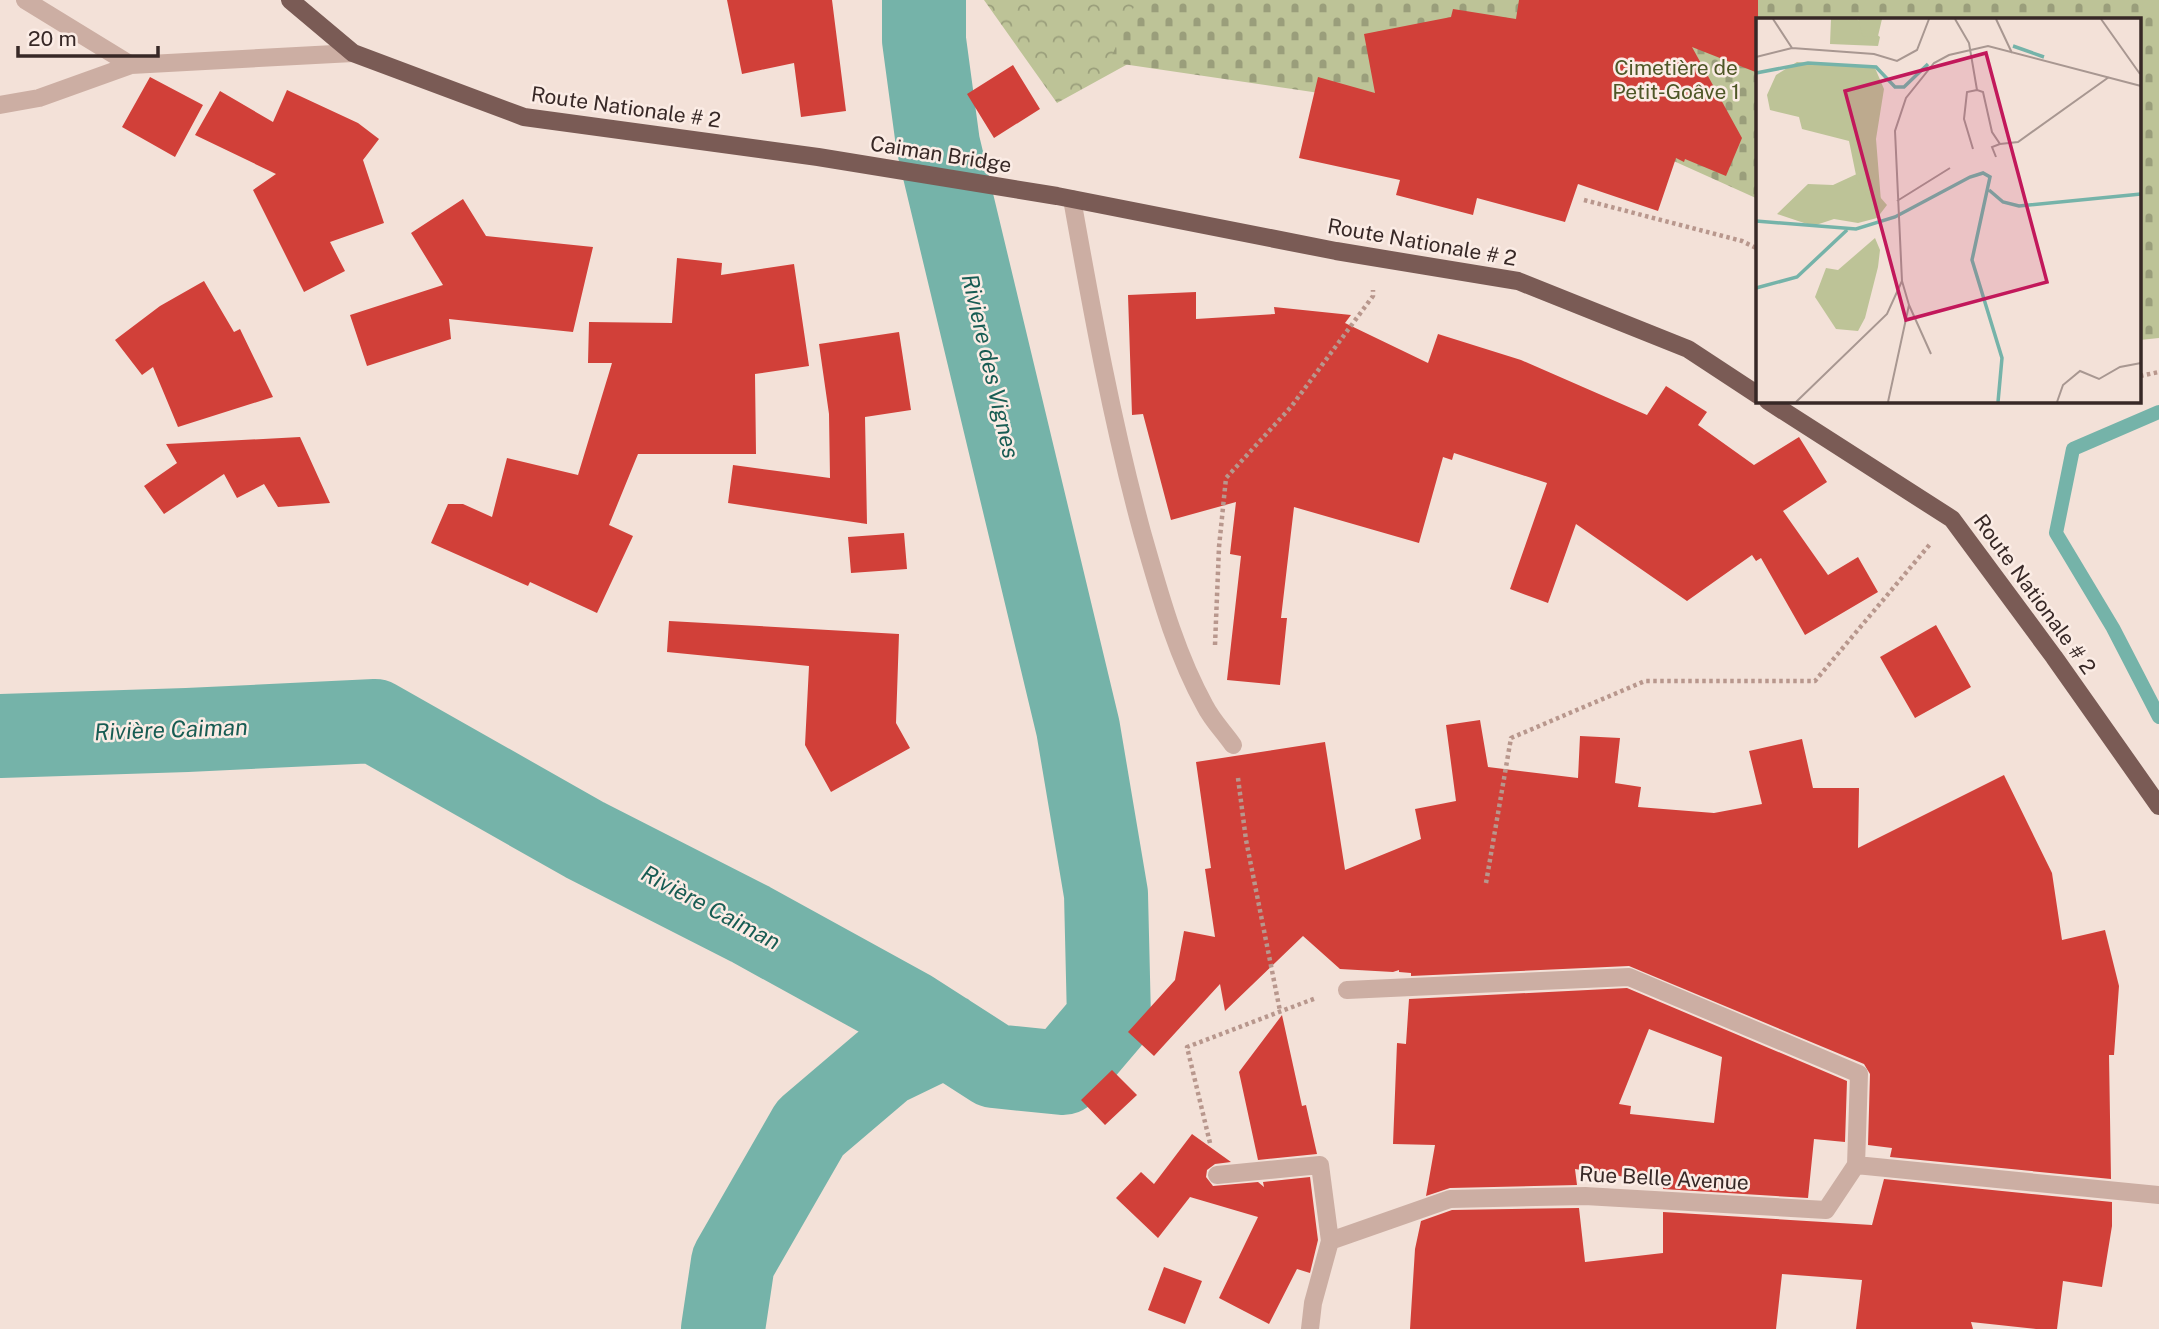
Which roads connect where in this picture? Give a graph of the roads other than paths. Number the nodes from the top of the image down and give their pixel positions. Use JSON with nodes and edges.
{"nodes":[{"id":1,"x":25,"y":0,"type":"edge"},
{"id":2,"x":290,"y":0,"type":"edge"},
{"id":3,"x":353,"y":53,"type":"junction"},
{"id":4,"x":131,"y":65,"type":"junction"},
{"id":5,"x":0,"y":105,"type":"edge"},
{"id":6,"x":818,"y":157,"type":"joint"},
{"id":7,"x":1065,"y":197,"type":"junction"},
{"id":8,"x":1756,"y":393,"type":"edge"},
{"id":9,"x":1770,"y":402,"type":"edge"},
{"id":10,"x":1233,"y":745,"type":"road end"},
{"id":11,"x":2159,"y":806,"type":"edge"},
{"id":12,"x":1347,"y":990,"type":"road end"},
{"id":13,"x":1856,"y":1165,"type":"junction"},
{"id":14,"x":1217,"y":1175,"type":"road end"},
{"id":15,"x":2159,"y":1195,"type":"edge"},
{"id":16,"x":1330,"y":1241,"type":"junction"},
{"id":17,"x":1310,"y":1329,"type":"edge"}],
"edges":[{"from":1,"to":4,"type":"street"},
{"from":2,"to":3,"type":"main road","name":"Route Nationale # 2"},
{"from":3,"to":4,"type":"street"},
{"from":3,"to":6,"type":"main road","name":"Route Nationale # 2"},
{"from":4,"to":5,"type":"street"},
{"from":6,"to":7,"type":"main road","name":"Caiman Bridge"},
{"from":7,"to":8,"type":"main road","name":"Route Nationale # 2"},
{"from":7,"to":10,"type":"street"},
{"from":9,"to":11,"type":"main road","name":"Route Nationale # 2"},
{"from":12,"to":13,"type":"street"},
{"from":13,"to":15,"type":"street"},
{"from":13,"to":16,"type":"street","name":"Rue Belle Avenue"},
{"from":14,"to":16,"type":"street"},
{"from":16,"to":17,"type":"street"}]}
